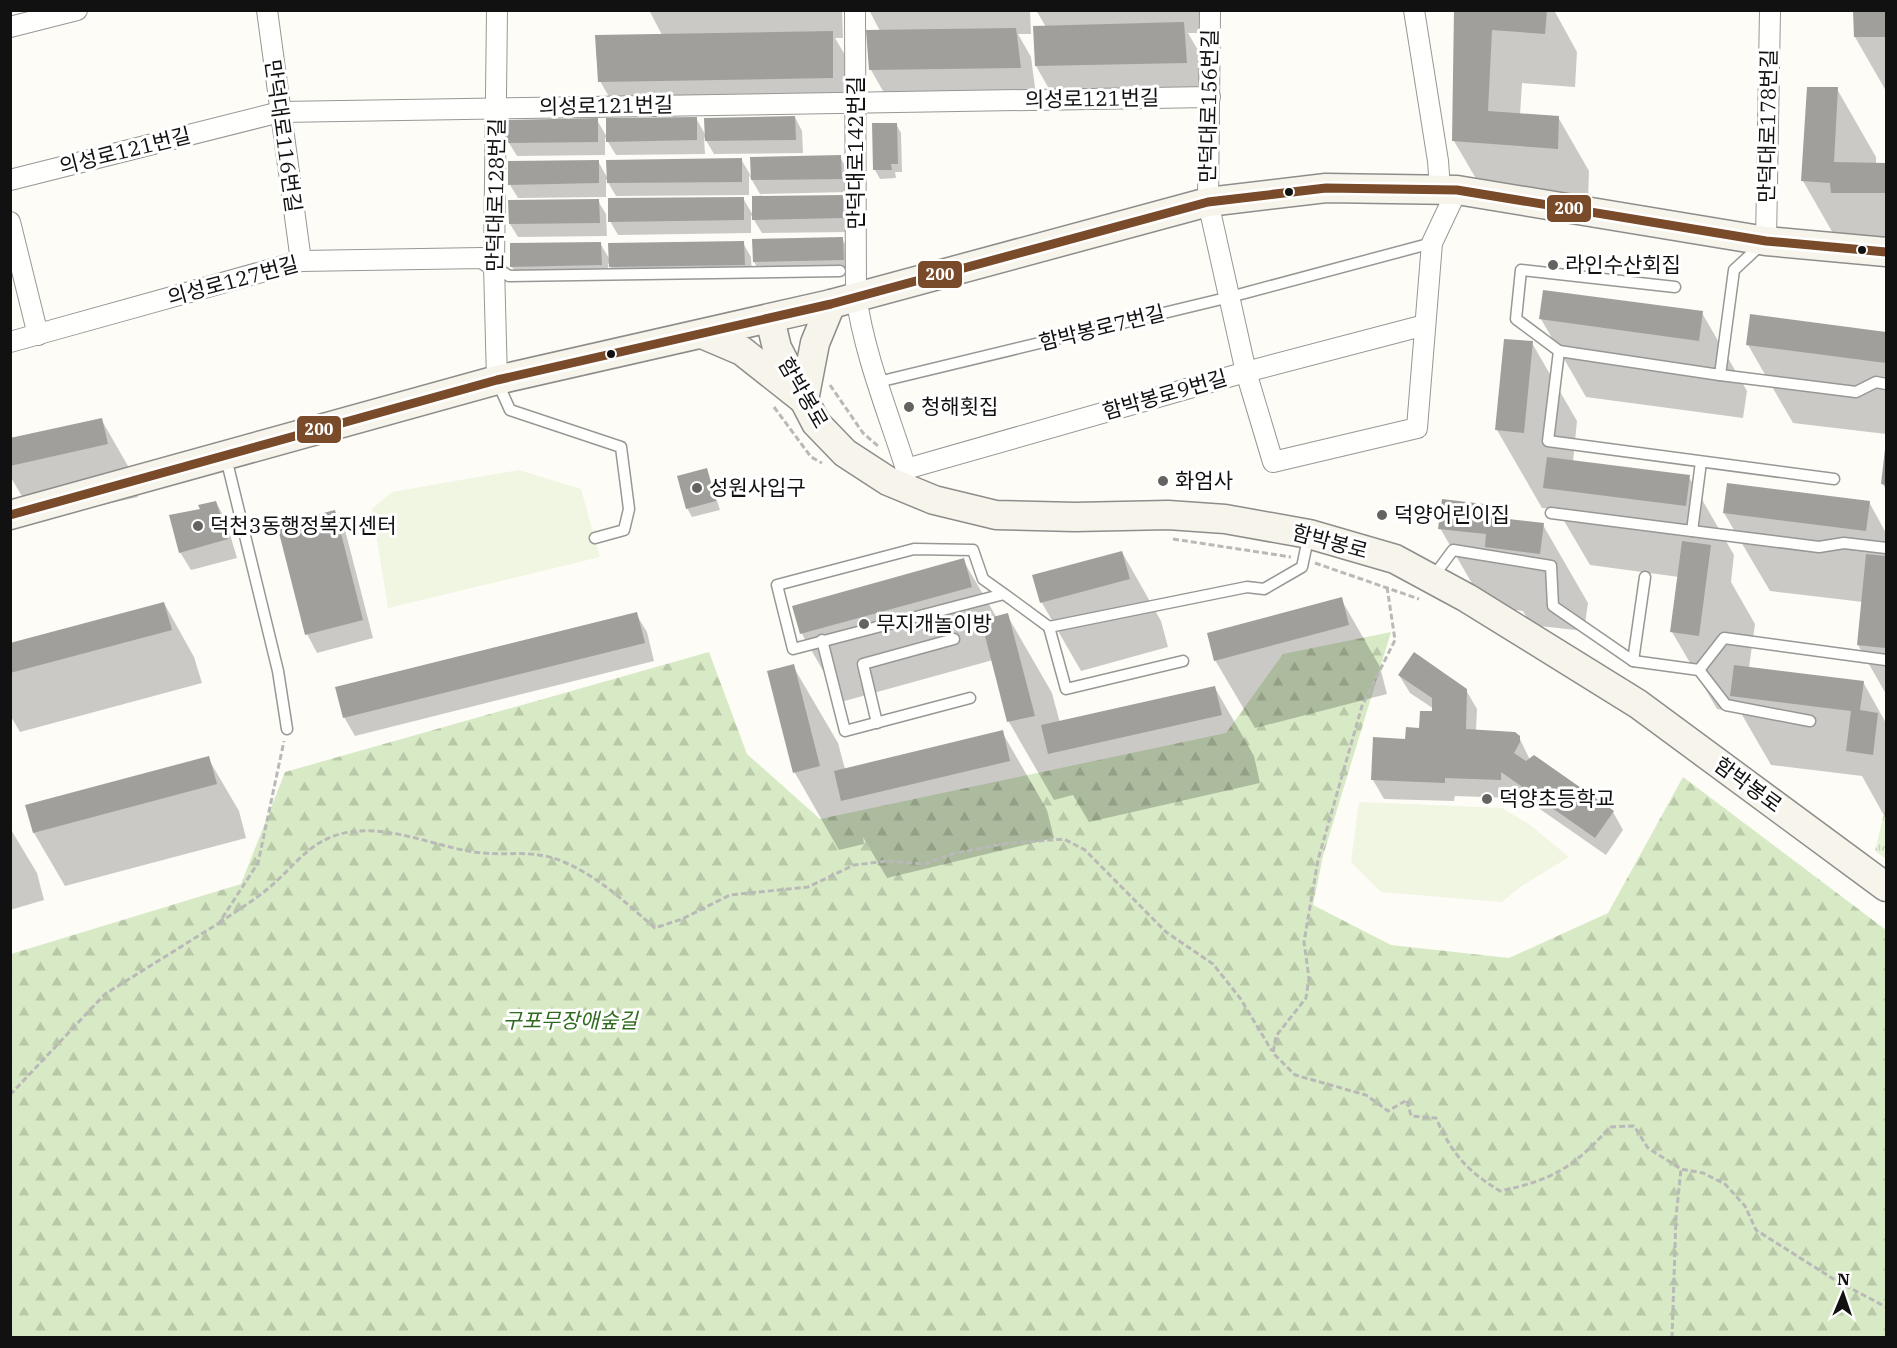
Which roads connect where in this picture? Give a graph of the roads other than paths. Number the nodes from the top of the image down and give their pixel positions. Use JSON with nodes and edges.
{"nodes":[{"id":1,"x":77,"y":10,"type":"edge"},
{"id":2,"x":267,"y":10,"type":"edge"},
{"id":3,"x":498,"y":10,"type":"edge"},
{"id":4,"x":855,"y":10,"type":"edge"},
{"id":5,"x":1210,"y":10,"type":"edge"},
{"id":6,"x":1414,"y":10,"type":"edge"},
{"id":7,"x":1770,"y":10,"type":"edge"},
{"id":8,"x":10,"y":27,"type":"edge"},
{"id":9,"x":1210,"y":97,"type":"junction"},
{"id":10,"x":857,"y":104,"type":"junction"},
{"id":11,"x":497,"y":108,"type":"junction"},
{"id":12,"x":280,"y":112,"type":"junction"},
{"id":13,"x":10,"y":180,"type":"edge"},
{"id":14,"x":1448,"y":189,"type":"junction"},
{"id":15,"x":1208,"y":202,"type":"junction"},
{"id":16,"x":10,"y":222,"type":"edge"},
{"id":17,"x":1766,"y":241,"type":"junction"},
{"id":18,"x":1432,"y":243,"type":"junction"},
{"id":19,"x":1887,"y":252,"type":"edge"},
{"id":20,"x":300,"y":261,"type":"junction"},
{"id":21,"x":494,"y":266,"type":"junction"},
{"id":22,"x":840,"y":271,"type":"dead end"},
{"id":23,"x":1675,"y":287,"type":"dead end"},
{"id":24,"x":1230,"y":297,"type":"junction"},
{"id":25,"x":844,"y":299,"type":"junction"},
{"id":26,"x":770,"y":319,"type":"junction"},
{"id":27,"x":1425,"y":325,"type":"junction"},
{"id":28,"x":702,"y":333,"type":"junction"},
{"id":29,"x":38,"y":335,"type":"junction"},
{"id":30,"x":10,"y":342,"type":"edge"},
{"id":31,"x":1558,"y":351,"type":"junction"},
{"id":32,"x":1246,"y":372,"type":"junction"},
{"id":33,"x":1720,"y":375,"type":"junction"},
{"id":34,"x":497,"y":380,"type":"junction"},
{"id":35,"x":878,"y":382,"type":"junction"},
{"id":36,"x":1887,"y":384,"type":"edge"},
{"id":37,"x":804,"y":400,"type":"junction"},
{"id":38,"x":225,"y":456,"type":"junction"},
{"id":39,"x":1701,"y":462,"type":"junction"},
{"id":40,"x":905,"y":478,"type":"junction"},
{"id":41,"x":1834,"y":479,"type":"dead end"},
{"id":42,"x":1551,"y":513,"type":"dead end"},
{"id":43,"x":10,"y":514,"type":"edge"},
{"id":44,"x":1692,"y":531,"type":"junction"},
{"id":45,"x":595,"y":538,"type":"dead end"},
{"id":46,"x":1306,"y":547,"type":"junction"},
{"id":47,"x":1887,"y":548,"type":"edge"},
{"id":48,"x":1645,"y":577,"type":"dead end"},
{"id":49,"x":1429,"y":591,"type":"junction"},
{"id":50,"x":1004,"y":594,"type":"junction"},
{"id":51,"x":1049,"y":627,"type":"junction"},
{"id":52,"x":954,"y":639,"type":"dead end"},
{"id":53,"x":822,"y":640,"type":"junction"},
{"id":54,"x":1887,"y":660,"type":"edge"},
{"id":55,"x":1183,"y":661,"type":"dead end"},
{"id":56,"x":1633,"y":661,"type":"junction"},
{"id":57,"x":1699,"y":670,"type":"junction"},
{"id":58,"x":970,"y":698,"type":"dead end"},
{"id":59,"x":1810,"y":721,"type":"dead end"},
{"id":60,"x":878,"y":723,"type":"junction"},
{"id":61,"x":287,"y":729,"type":"road end"},
{"id":62,"x":1887,"y":888,"type":"edge"}],
"edges":[{"from":1,"to":8,"type":"street"},
{"from":2,"to":12,"type":"street","name":"만덕대로116번길"},
{"from":3,"to":11,"type":"street","name":"만덕대로128번길"},
{"from":4,"to":10,"type":"street","name":"만덕대로142번길"},
{"from":5,"to":9,"type":"street","name":"만덕대로156번길"},
{"from":6,"to":14,"type":"street"},
{"from":7,"to":17,"type":"street","name":"만덕대로178번길"},
{"from":9,"to":10,"type":"street","name":"의성로121번길"},
{"from":9,"to":15,"type":"street","name":"만덕대로156번길"},
{"from":10,"to":11,"type":"street","name":"의성로121번길"},
{"from":10,"to":25,"type":"street","name":"만덕대로142번길"},
{"from":11,"to":12,"type":"street","name":"의성로121번길"},
{"from":11,"to":21,"type":"street","name":"만덕대로128번길"},
{"from":12,"to":13,"type":"street","name":"의성로121번길"},
{"from":12,"to":20,"type":"street","name":"만덕대로116번길"},
{"from":14,"to":15,"type":"main road"},
{"from":14,"to":17,"type":"main road"},
{"from":14,"to":18,"type":"street"},
{"from":15,"to":24,"type":"street","name":"만덕대로156번길"},
{"from":15,"to":25,"type":"main road"},
{"from":16,"to":29,"type":"street"},
{"from":17,"to":19,"type":"main road"},
{"from":17,"to":33,"type":"lane"},
{"from":18,"to":24,"type":"lane","name":"함박봉로7번길"},
{"from":18,"to":27,"type":"street"},
{"from":20,"to":21,"type":"street","name":"의성로127번길"},
{"from":20,"to":29,"type":"street","name":"의성로127번길"},
{"from":21,"to":22,"type":"lane"},
{"from":21,"to":34,"type":"street","name":"만덕대로128번길"},
{"from":23,"to":31,"type":"lane"},
{"from":24,"to":32,"type":"street","name":"만덕대로156번길"},
{"from":24,"to":35,"type":"lane","name":"함박봉로7번길"},
{"from":25,"to":26,"type":"main road"},
{"from":25,"to":35,"type":"street","name":"만덕대로142번길"},
{"from":25,"to":37,"type":"main road"},
{"from":26,"to":28,"type":"main road"},
{"from":26,"to":37,"type":"main road","name":"함박봉로"},
{"from":27,"to":32,"type":"street","name":"함박봉로9번길"},
{"from":27,"to":32,"type":"street","name":"만덕대로156번길"},
{"from":28,"to":34,"type":"main road"},
{"from":28,"to":37,"type":"main road"},
{"from":29,"to":30,"type":"street","name":"의성로127번길"},
{"from":31,"to":33,"type":"lane"},
{"from":31,"to":39,"type":"lane"},
{"from":32,"to":40,"type":"street","name":"함박봉로9번길"},
{"from":33,"to":36,"type":"lane"},
{"from":34,"to":38,"type":"main road"},
{"from":34,"to":45,"type":"lane"},
{"from":35,"to":40,"type":"street"},
{"from":37,"to":40,"type":"main road","name":"함박봉로"},
{"from":38,"to":43,"type":"main road"},
{"from":38,"to":61,"type":"lane"},
{"from":39,"to":41,"type":"lane"},
{"from":39,"to":44,"type":"lane"},
{"from":40,"to":46,"type":"main road","name":"함박봉로"},
{"from":42,"to":44,"type":"lane"},
{"from":44,"to":47,"type":"lane"},
{"from":46,"to":49,"type":"main road","name":"함박봉로"},
{"from":46,"to":51,"type":"lane"},
{"from":48,"to":56,"type":"lane"},
{"from":49,"to":56,"type":"lane"},
{"from":49,"to":62,"type":"main road","name":"함박봉로"},
{"from":50,"to":51,"type":"lane"},
{"from":50,"to":53,"type":"lane"},
{"from":50,"to":53,"type":"lane"},
{"from":51,"to":55,"type":"lane"},
{"from":52,"to":60,"type":"lane"},
{"from":53,"to":60,"type":"lane"},
{"from":54,"to":57,"type":"lane"},
{"from":56,"to":57,"type":"lane"},
{"from":57,"to":59,"type":"lane"},
{"from":58,"to":60,"type":"lane"}]}
